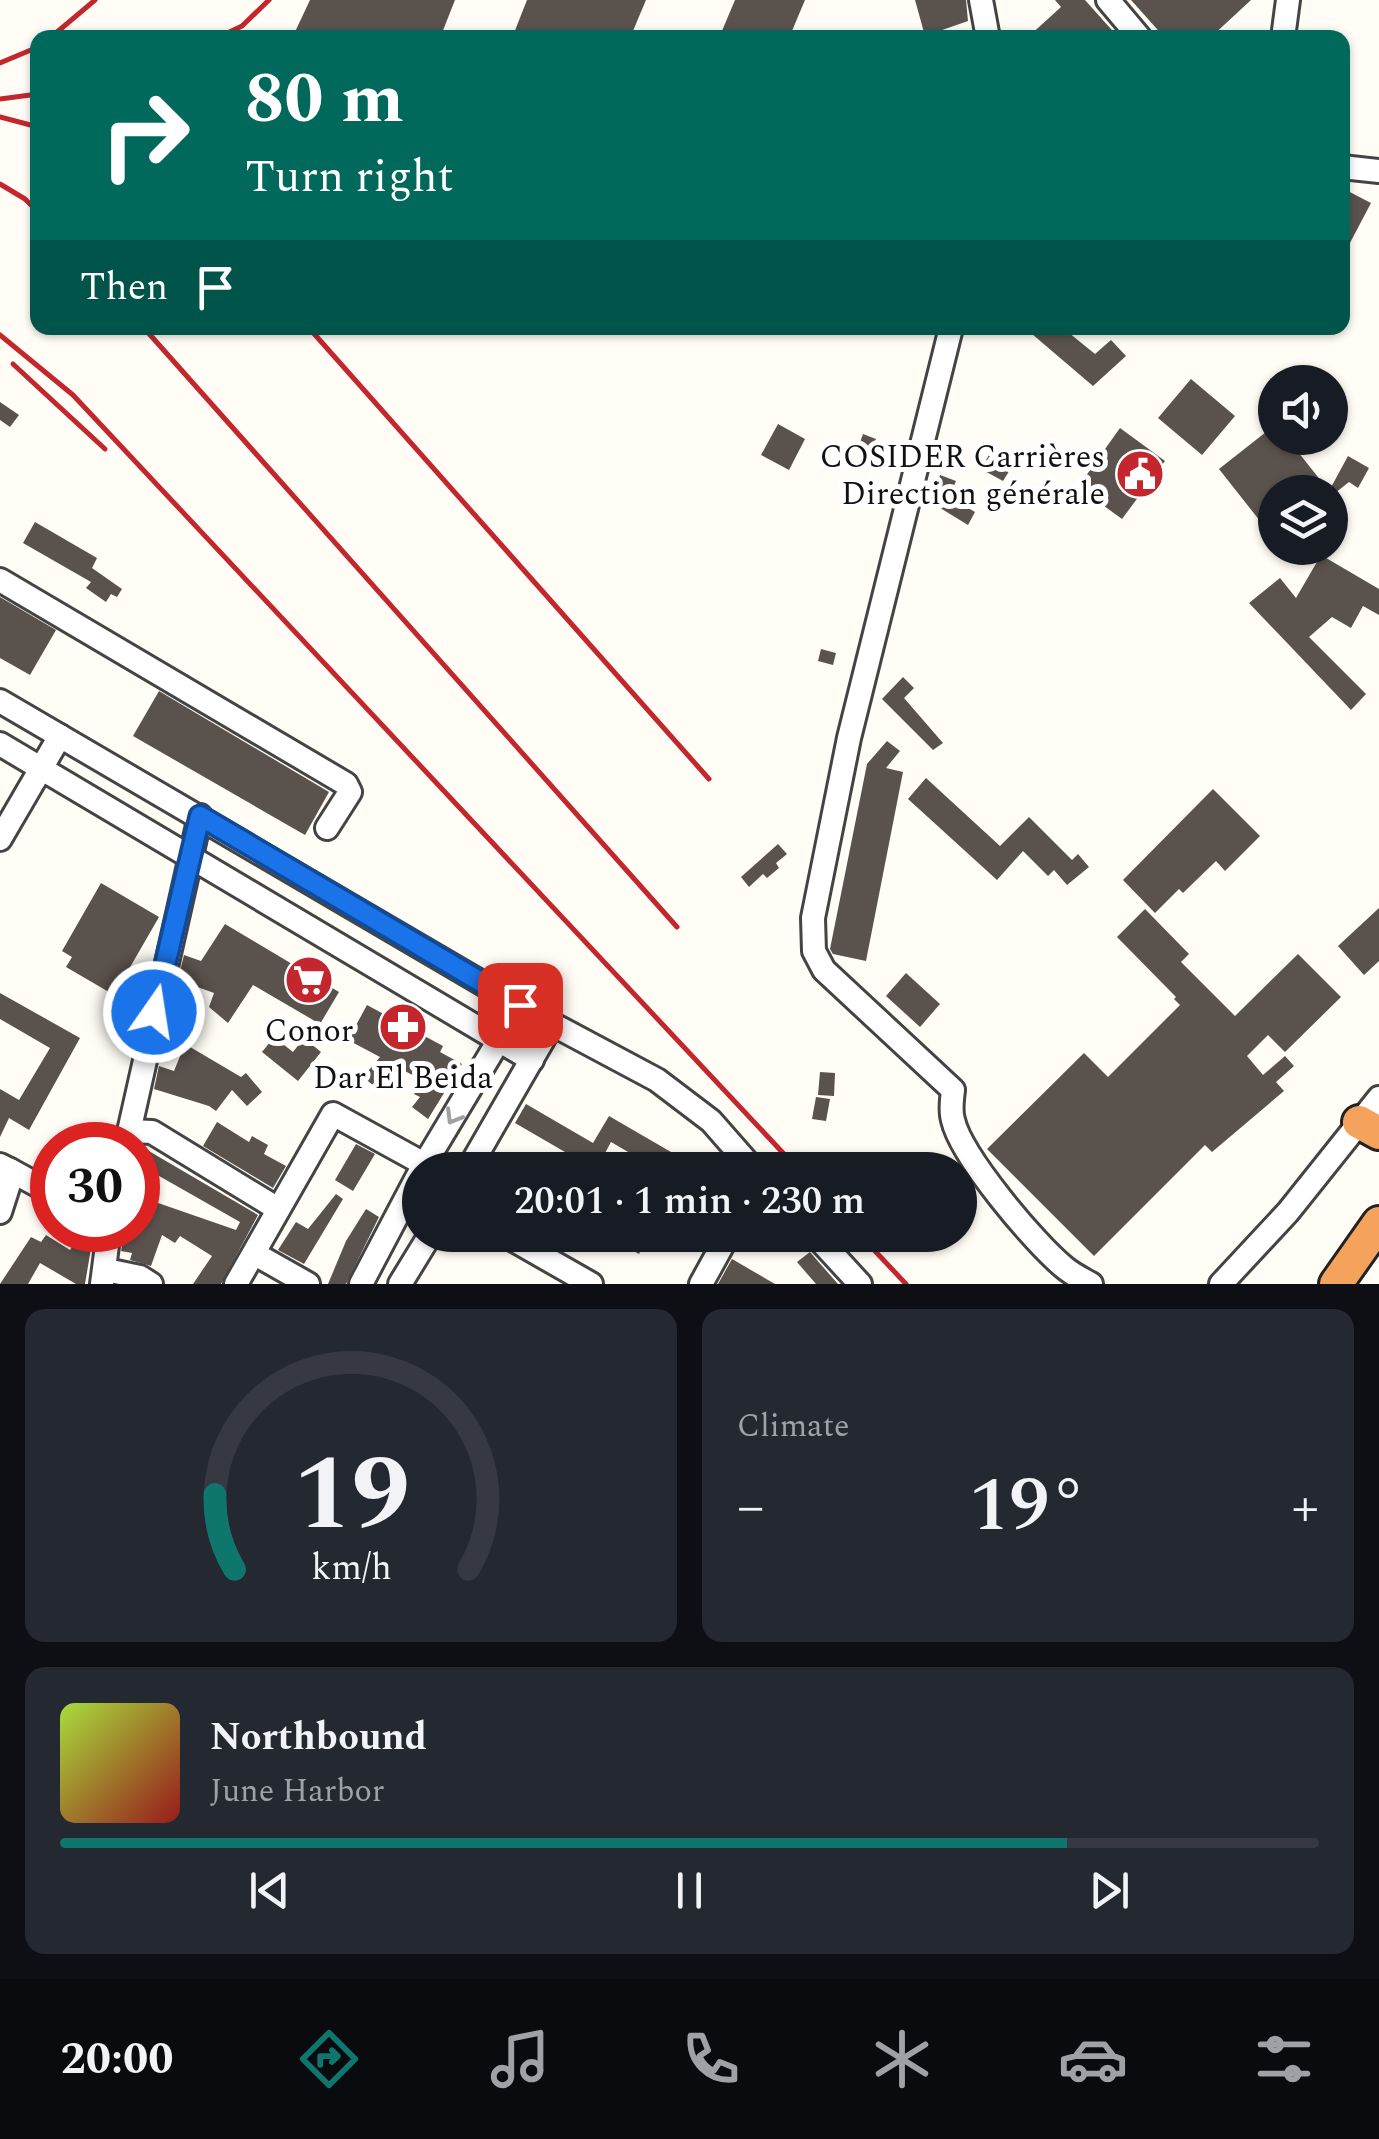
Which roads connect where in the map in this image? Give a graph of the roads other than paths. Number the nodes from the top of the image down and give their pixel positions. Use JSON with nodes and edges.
{"nodes":[{"id":1,"x":981,"y":0,"type":"edge"},
{"id":2,"x":1108,"y":0,"type":"edge"},
{"id":3,"x":1288,"y":0,"type":"edge"},
{"id":4,"x":987,"y":30,"type":"edge"},
{"id":5,"x":1133,"y":30,"type":"edge"},
{"id":6,"x":1284,"y":30,"type":"edge"},
{"id":7,"x":1350,"y":167,"type":"edge"},
{"id":8,"x":1379,"y":171,"type":"edge"},
{"id":9,"x":949,"y":335,"type":"edge"},
{"id":10,"x":0,"y":580,"type":"edge"},
{"id":11,"x":0,"y":700,"type":"edge"},
{"id":12,"x":60,"y":736,"type":"junction"},
{"id":13,"x":0,"y":744,"type":"edge"},
{"id":14,"x":41,"y":769,"type":"junction"},
{"id":15,"x":200,"y":816,"type":"junction"},
{"id":16,"x":326,"y":828,"type":"dead end"},
{"id":17,"x":0,"y":839,"type":"edge"},
{"id":18,"x":190,"y":858,"type":"junction"},
{"id":19,"x":520,"y":1005,"type":"junction"},
{"id":20,"x":552,"y":1024,"type":"junction"},
{"id":21,"x":499,"y":1040,"type":"junction"},
{"id":22,"x":532,"y":1060,"type":"junction"},
{"id":23,"x":1372,"y":1117,"type":"edge"},
{"id":24,"x":131,"y":1122,"type":"edge"},
{"id":25,"x":160,"y":1137,"type":"edge"},
{"id":26,"x":432,"y":1152,"type":"edge"},
{"id":27,"x":478,"y":1152,"type":"edge"},
{"id":28,"x":738,"y":1152,"type":"edge"},
{"id":29,"x":402,"y":1157,"type":"edge"},
{"id":30,"x":5,"y":1167,"type":"edge"},
{"id":31,"x":30,"y":1181,"type":"edge"},
{"id":32,"x":402,"y":1207,"type":"edge"},
{"id":33,"x":278,"y":1210,"type":"junction"},
{"id":34,"x":0,"y":1212,"type":"edge"},
{"id":35,"x":1379,"y":1224,"type":"edge"},
{"id":36,"x":107,"y":1252,"type":"edge"},
{"id":37,"x":420,"y":1252,"type":"edge"},
{"id":38,"x":535,"y":1252,"type":"edge"},
{"id":39,"x":719,"y":1252,"type":"edge"},
{"id":40,"x":831,"y":1252,"type":"edge"},
{"id":41,"x":255,"y":1254,"type":"junction"},
{"id":42,"x":104,"y":1277,"type":"edge"},
{"id":43,"x":151,"y":1284,"type":"edge"},
{"id":44,"x":236,"y":1284,"type":"edge"},
{"id":45,"x":308,"y":1284,"type":"edge"},
{"id":46,"x":361,"y":1284,"type":"edge"},
{"id":47,"x":400,"y":1284,"type":"edge"},
{"id":48,"x":591,"y":1284,"type":"edge"},
{"id":49,"x":701,"y":1284,"type":"edge"},
{"id":50,"x":860,"y":1284,"type":"edge"},
{"id":51,"x":1091,"y":1284,"type":"edge"},
{"id":52,"x":1222,"y":1284,"type":"edge"},
{"id":53,"x":1336,"y":1284,"type":"edge"}],
"edges":[{"from":1,"to":4,"type":"street"},
{"from":2,"to":5,"type":"street"},
{"from":3,"to":6,"type":"street"},
{"from":7,"to":8,"type":"street"},
{"from":9,"to":51,"type":"street"},
{"from":10,"to":16,"type":"street"},
{"from":11,"to":12,"type":"street"},
{"from":12,"to":14,"type":"street"},
{"from":12,"to":15,"type":"street"},
{"from":13,"to":14,"type":"street"},
{"from":14,"to":17,"type":"street"},
{"from":14,"to":18,"type":"street"},
{"from":15,"to":18,"type":"street"},
{"from":15,"to":19,"type":"street"},
{"from":18,"to":21,"type":"street"},
{"from":18,"to":24,"type":"street"},
{"from":19,"to":20,"type":"street"},
{"from":19,"to":21,"type":"street"},
{"from":20,"to":22,"type":"street"},
{"from":20,"to":28,"type":"street"},
{"from":21,"to":22,"type":"street"},
{"from":21,"to":26,"type":"street","one_way":true},
{"from":22,"to":27,"type":"street"},
{"from":23,"to":52,"type":"street"},
{"from":25,"to":33,"type":"street"},
{"from":29,"to":33,"type":"street"},
{"from":30,"to":31,"type":"street"},
{"from":30,"to":34,"type":"street"},
{"from":32,"to":46,"type":"street"},
{"from":33,"to":41,"type":"street"},
{"from":35,"to":53,"type":"highway"},
{"from":36,"to":42,"type":"street"},
{"from":37,"to":47,"type":"street"},
{"from":38,"to":48,"type":"street"},
{"from":39,"to":49,"type":"street"},
{"from":40,"to":50,"type":"street"},
{"from":41,"to":44,"type":"street"},
{"from":41,"to":45,"type":"street"},
{"from":42,"to":43,"type":"street"}]}
